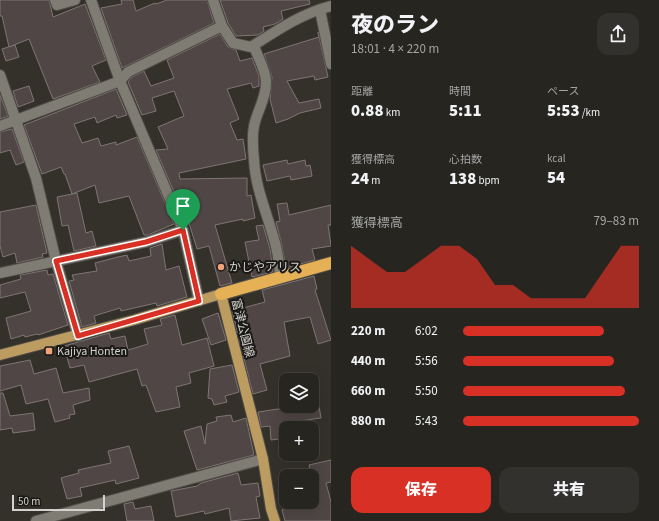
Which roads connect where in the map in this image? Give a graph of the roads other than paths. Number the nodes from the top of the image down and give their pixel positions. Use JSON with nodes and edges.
{"nodes":[{"id":1,"x":55,"y":0,"type":"edge"},
{"id":2,"x":75,"y":0,"type":"edge"},
{"id":3,"x":91,"y":0,"type":"edge"},
{"id":4,"x":213,"y":0,"type":"edge"},
{"id":5,"x":331,"y":6,"type":"edge"},
{"id":6,"x":320,"y":10,"type":"junction"},
{"id":7,"x":222,"y":26,"type":"junction"},
{"id":8,"x":254,"y":46,"type":"junction"},
{"id":9,"x":331,"y":64,"type":"edge"},
{"id":10,"x":0,"y":75,"type":"edge"},
{"id":11,"x":120,"y":81,"type":"junction"},
{"id":12,"x":16,"y":120,"type":"junction"},
{"id":13,"x":0,"y":126,"type":"edge"},
{"id":14,"x":183,"y":230,"type":"junction"},
{"id":15,"x":56,"y":261,"type":"junction"},
{"id":16,"x":331,"y":263,"type":"edge"},
{"id":17,"x":0,"y":273,"type":"edge"},
{"id":18,"x":280,"y":278,"type":"junction"},
{"id":19,"x":221,"y":294,"type":"junction"},
{"id":20,"x":199,"y":301,"type":"junction"},
{"id":21,"x":78,"y":336,"type":"junction"},
{"id":22,"x":0,"y":355,"type":"edge"},
{"id":23,"x":263,"y":459,"type":"junction"},
{"id":24,"x":36,"y":521,"type":"edge"},
{"id":25,"x":275,"y":521,"type":"edge"}],
"edges":[{"from":1,"to":2,"type":"street"},
{"from":3,"to":11,"type":"street"},
{"from":4,"to":7,"type":"street"},
{"from":5,"to":6,"type":"street"},
{"from":6,"to":8,"type":"street"},
{"from":6,"to":9,"type":"street"},
{"from":7,"to":8,"type":"street"},
{"from":7,"to":11,"type":"street"},
{"from":8,"to":18,"type":"street"},
{"from":10,"to":12,"type":"street"},
{"from":11,"to":12,"type":"street"},
{"from":11,"to":14,"type":"street"},
{"from":12,"to":13,"type":"street"},
{"from":12,"to":15,"type":"street"},
{"from":14,"to":15,"type":"street"},
{"from":14,"to":20,"type":"street"},
{"from":15,"to":17,"type":"street"},
{"from":15,"to":21,"type":"street"},
{"from":16,"to":18,"type":"highway"},
{"from":18,"to":19,"type":"highway"},
{"from":19,"to":20,"type":"main road","name":"富津公園線"},
{"from":19,"to":23,"type":"main road","name":"富津公園線"},
{"from":20,"to":21,"type":"main road","name":"富津公園線"},
{"from":21,"to":22,"type":"main road","name":"富津公園線"},
{"from":23,"to":24,"type":"street"},
{"from":23,"to":25,"type":"main road","name":"富津公園線"}]}
